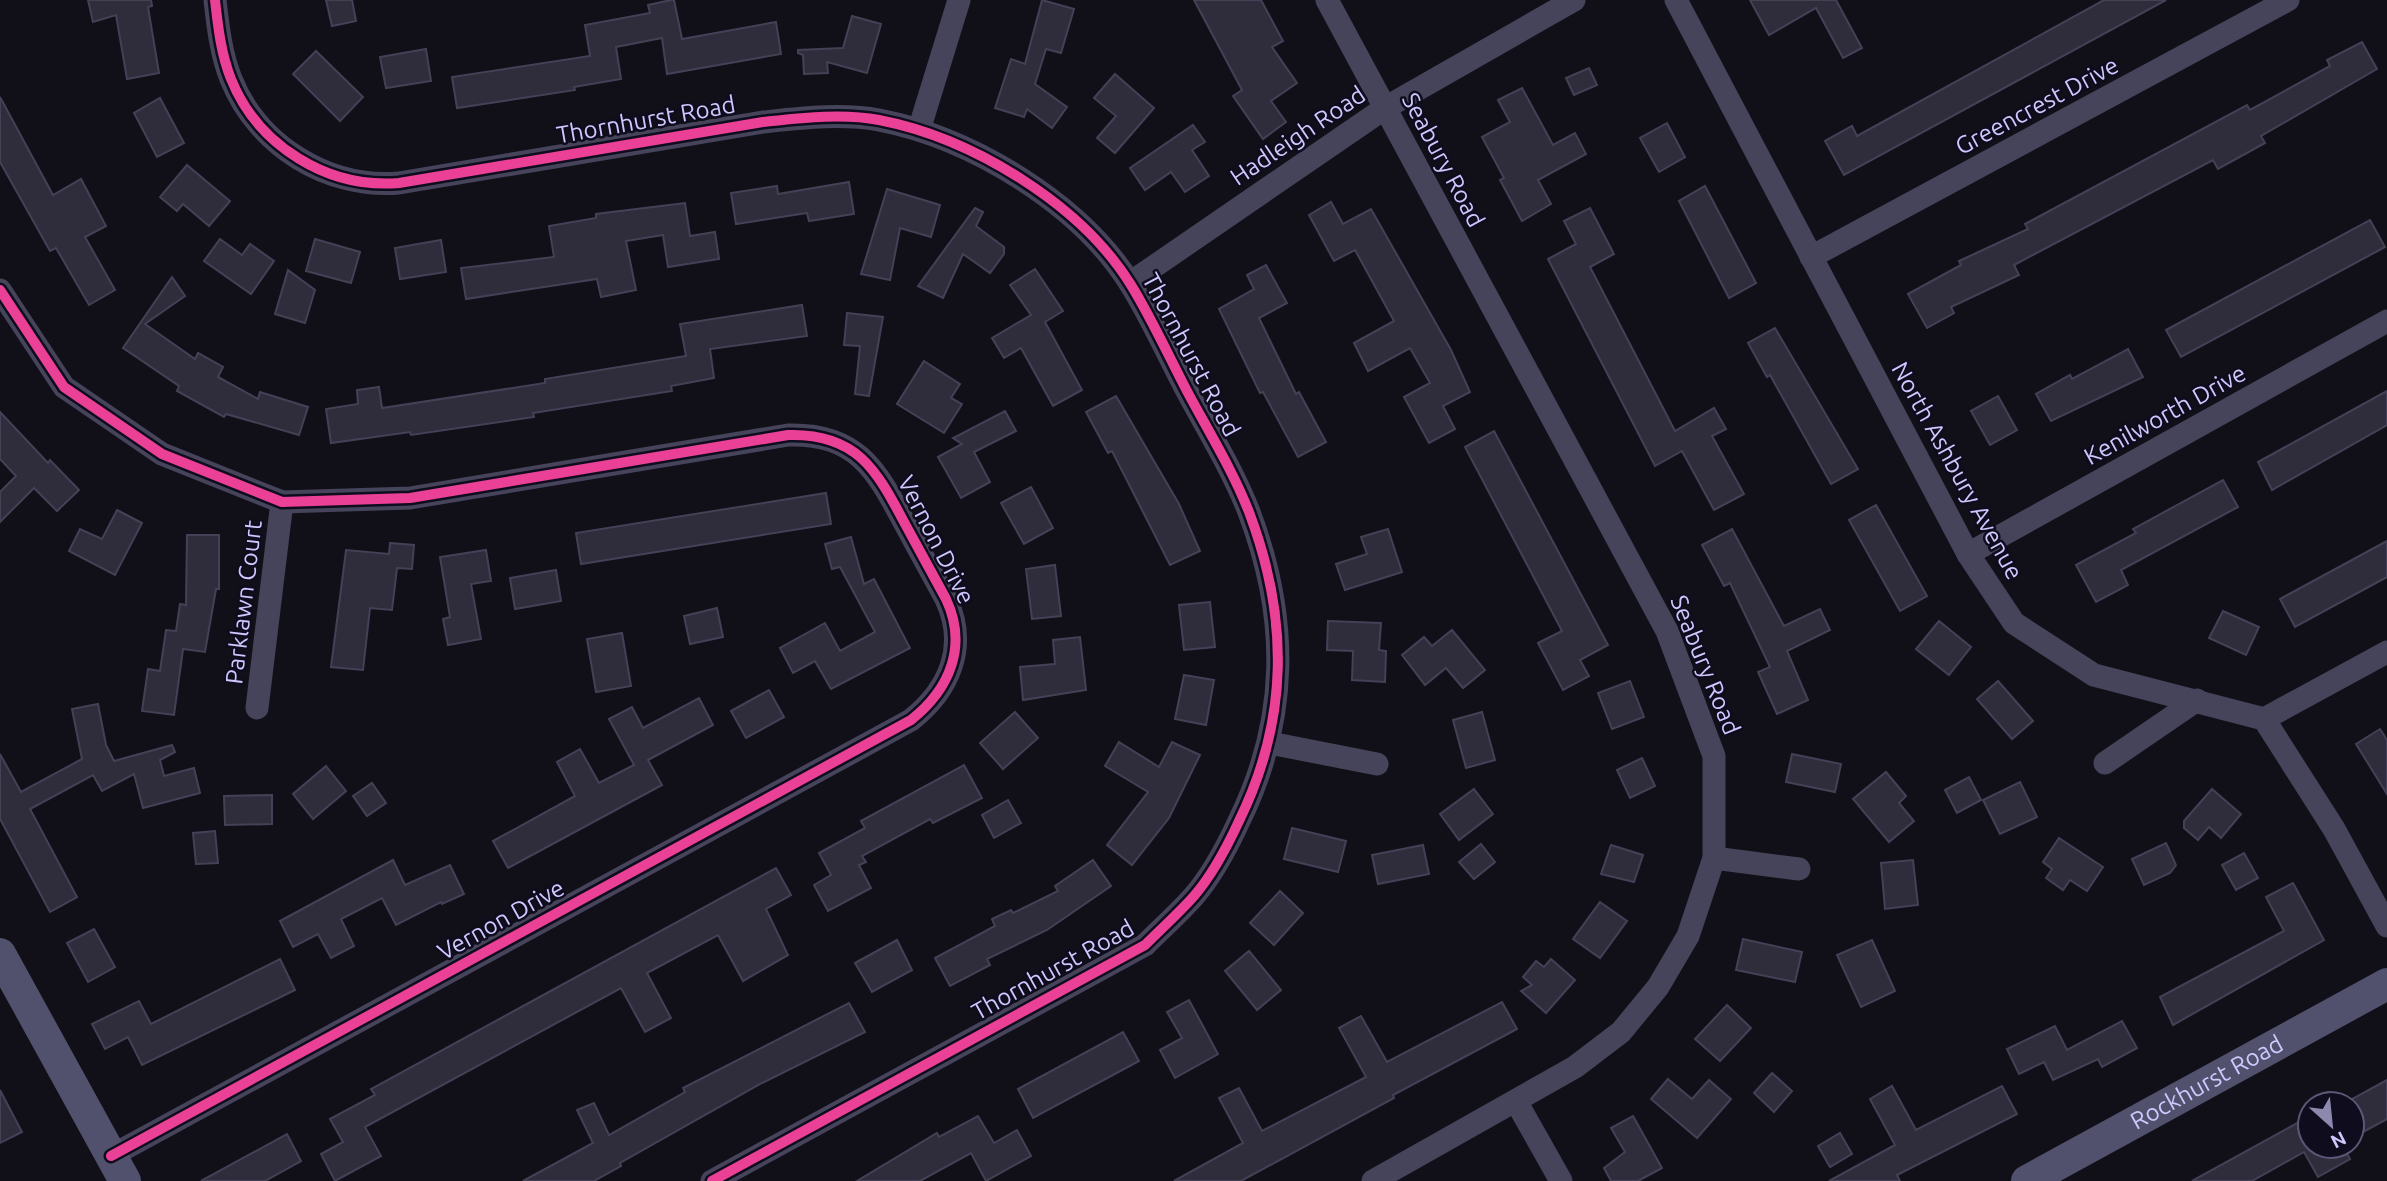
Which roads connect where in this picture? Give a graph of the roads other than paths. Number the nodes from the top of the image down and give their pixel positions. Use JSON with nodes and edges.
{"nodes":[{"id":1,"x":215,"y":0,"type":"edge"},
{"id":2,"x":959,"y":0,"type":"edge"},
{"id":3,"x":1327,"y":0,"type":"edge"},
{"id":4,"x":1573,"y":0,"type":"edge"},
{"id":5,"x":1676,"y":0,"type":"edge"},
{"id":6,"x":2288,"y":0,"type":"edge"},
{"id":7,"x":1385,"y":108,"type":"junction"},
{"id":8,"x":919,"y":130,"type":"junction"},
{"id":9,"x":1811,"y":257,"type":"junction"},
{"id":10,"x":1130,"y":284,"type":"junction"},
{"id":11,"x":0,"y":290,"type":"edge"},
{"id":12,"x":2387,"y":321,"type":"edge"},
{"id":13,"x":282,"y":502,"type":"junction"},
{"id":14,"x":1968,"y":554,"type":"junction"},
{"id":15,"x":2387,"y":652,"type":"edge"},
{"id":16,"x":2197,"y":700,"type":"junction"},
{"id":17,"x":257,"y":708,"type":"dead end"},
{"id":18,"x":2264,"y":719,"type":"junction"},
{"id":19,"x":1270,"y":743,"type":"junction"},
{"id":20,"x":2105,"y":763,"type":"dead end"},
{"id":21,"x":1377,"y":764,"type":"dead end"},
{"id":22,"x":1714,"y":858,"type":"junction"},
{"id":23,"x":1799,"y":869,"type":"dead end"},
{"id":24,"x":2387,"y":926,"type":"edge"},
{"id":25,"x":4,"y":969,"type":"edge"},
{"id":26,"x":2387,"y":984,"type":"edge"},
{"id":27,"x":1517,"y":1102,"type":"junction"},
{"id":28,"x":118,"y":1169,"type":"edge"},
{"id":29,"x":712,"y":1181,"type":"edge"},
{"id":30,"x":1373,"y":1181,"type":"edge"},
{"id":31,"x":1560,"y":1181,"type":"edge"},
{"id":32,"x":2027,"y":1181,"type":"edge"}],
"edges":[{"from":1,"to":8,"type":"street","name":"Thornhurst Road"},
{"from":2,"to":8,"type":"street"},
{"from":3,"to":7,"type":"street","name":"Seabury Road"},
{"from":4,"to":7,"type":"street","name":"Hadleigh Road"},
{"from":5,"to":9,"type":"street","name":"North Ashbury Avenue"},
{"from":6,"to":9,"type":"street","name":"Greencrest Drive"},
{"from":7,"to":10,"type":"street","name":"Hadleigh Road"},
{"from":7,"to":22,"type":"street","name":"Seabury Road"},
{"from":8,"to":10,"type":"street","name":"Thornhurst Road"},
{"from":9,"to":14,"type":"street","name":"North Ashbury Avenue"},
{"from":10,"to":19,"type":"street","name":"Thornhurst Road"},
{"from":11,"to":13,"type":"street","name":"Vernon Drive"},
{"from":12,"to":14,"type":"street","name":"Kenilworth Drive"},
{"from":13,"to":17,"type":"street","name":"Parklawn Court"},
{"from":13,"to":28,"type":"street","name":"Vernon Drive"},
{"from":14,"to":16,"type":"street","name":"North Ashbury Avenue"},
{"from":15,"to":18,"type":"street"},
{"from":16,"to":18,"type":"street","name":"North Ashbury Avenue"},
{"from":16,"to":20,"type":"street"},
{"from":18,"to":24,"type":"street"},
{"from":19,"to":21,"type":"street"},
{"from":19,"to":29,"type":"street","name":"Thornhurst Road"},
{"from":22,"to":23,"type":"street"},
{"from":22,"to":27,"type":"street","name":"Seabury Road"},
{"from":25,"to":28,"type":"street"},
{"from":26,"to":32,"type":"street","name":"Rockhurst Road"},
{"from":27,"to":30,"type":"street","name":"Seabury Road"},
{"from":27,"to":31,"type":"street"}]}
